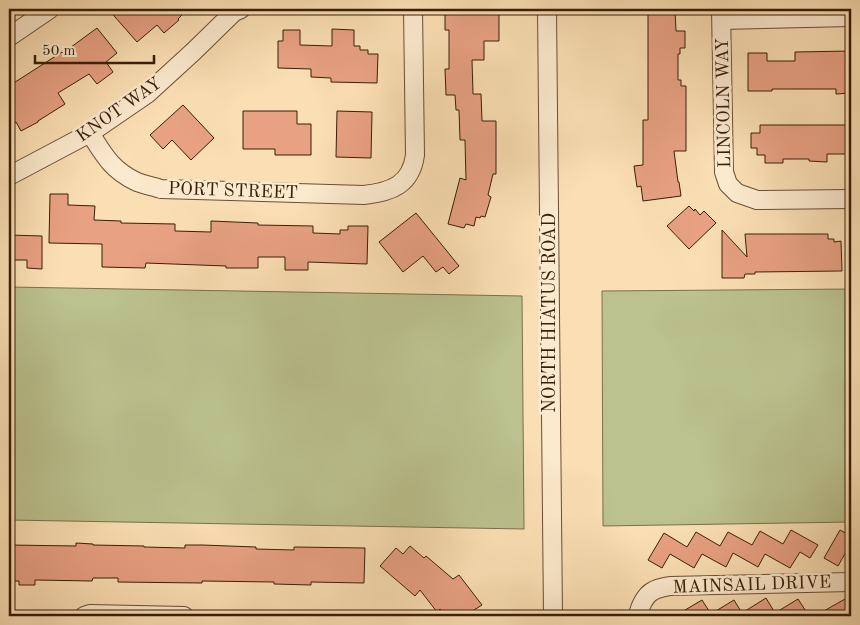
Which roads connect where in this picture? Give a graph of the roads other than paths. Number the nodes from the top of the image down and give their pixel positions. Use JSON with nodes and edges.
{"nodes":[{"id":1,"x":50,"y":9,"type":"edge"},
{"id":2,"x":241,"y":9,"type":"edge"},
{"id":3,"x":412,"y":9,"type":"edge"},
{"id":4,"x":547,"y":9,"type":"edge"},
{"id":5,"x":721,"y":14,"type":"edge"},
{"id":6,"x":851,"y":17,"type":"edge"},
{"id":7,"x":9,"y":37,"type":"edge"},
{"id":8,"x":90,"y":133,"type":"junction"},
{"id":9,"x":9,"y":176,"type":"edge"},
{"id":10,"x":851,"y":199,"type":"edge"},
{"id":11,"x":851,"y":582,"type":"edge"},
{"id":12,"x":84,"y":616,"type":"edge"},
{"id":13,"x":184,"y":616,"type":"edge"},
{"id":14,"x":553,"y":616,"type":"edge"},
{"id":15,"x":638,"y":616,"type":"edge"}],
"edges":[{"from":1,"to":7,"type":"street"},
{"from":2,"to":8,"type":"street","name":"KNOT WAY"},
{"from":3,"to":8,"type":"street","name":"PORT STREET"},
{"from":4,"to":14,"type":"street","name":"NORTH HIATUS ROAD"},
{"from":5,"to":6,"type":"street"},
{"from":5,"to":10,"type":"street","name":"LINCOLN WAY"},
{"from":8,"to":9,"type":"street","name":"KNOT WAY"},
{"from":11,"to":15,"type":"street","name":"MAINSAIL DRIVE"},
{"from":12,"to":13,"type":"street"}]}
